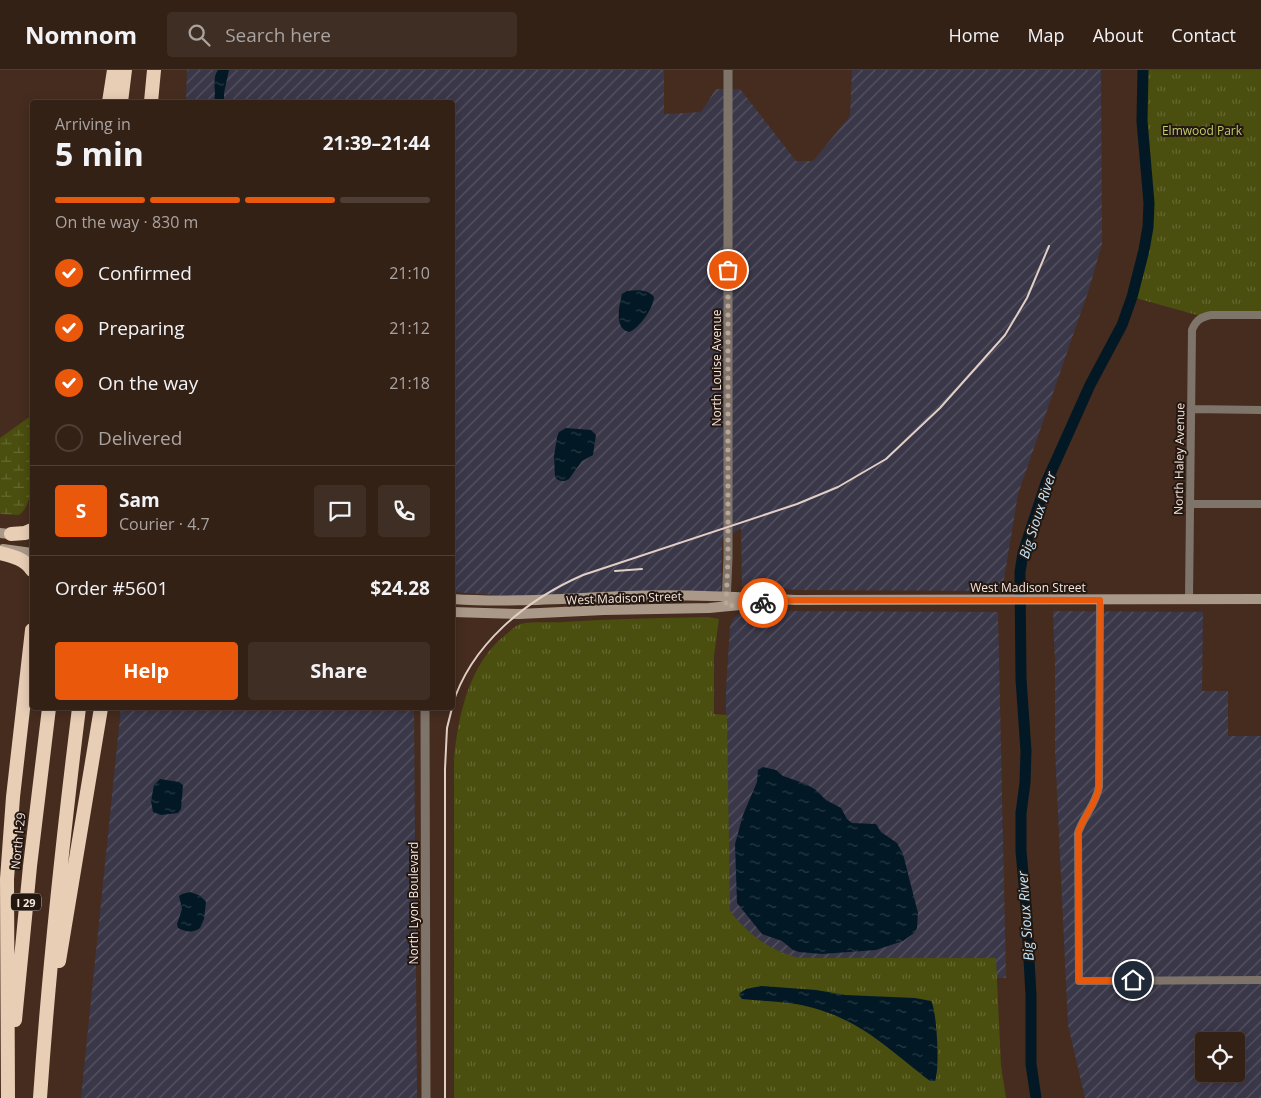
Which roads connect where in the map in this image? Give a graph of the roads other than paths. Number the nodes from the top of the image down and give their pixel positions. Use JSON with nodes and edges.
{"nodes":[{"id":1,"x":114,"y":70,"type":"edge"},
{"id":2,"x":125,"y":70,"type":"edge"},
{"id":3,"x":154,"y":70,"type":"edge"},
{"id":4,"x":162,"y":70,"type":"edge"},
{"id":5,"x":728,"y":70,"type":"edge"},
{"id":6,"x":109,"y":100,"type":"edge"},
{"id":7,"x":122,"y":100,"type":"edge"},
{"id":8,"x":151,"y":100,"type":"edge"},
{"id":9,"x":160,"y":100,"type":"edge"},
{"id":10,"x":1261,"y":315,"type":"edge"},
{"id":11,"x":1191,"y":409,"type":"junction"},
{"id":12,"x":1261,"y":410,"type":"edge"},
{"id":13,"x":1190,"y":504,"type":"junction"},
{"id":14,"x":1261,"y":504,"type":"edge"},
{"id":15,"x":30,"y":531,"type":"edge"},
{"id":16,"x":5,"y":533,"type":"edge"},
{"id":17,"x":30,"y":537,"type":"edge"},
{"id":18,"x":0,"y":548,"type":"edge"},
{"id":19,"x":0,"y":553,"type":"edge"},
{"id":20,"x":30,"y":553,"type":"edge"},
{"id":21,"x":30,"y":567,"type":"edge"},
{"id":22,"x":455,"y":599,"type":"edge"},
{"id":23,"x":1100,"y":600,"type":"junction"},
{"id":24,"x":1189,"y":600,"type":"junction"},
{"id":25,"x":1261,"y":600,"type":"edge"},
{"id":26,"x":726,"y":601,"type":"junction"},
{"id":27,"x":455,"y":612,"type":"edge"},
{"id":28,"x":30,"y":648,"type":"edge"},
{"id":29,"x":49,"y":710,"type":"edge"},
{"id":30,"x":79,"y":710,"type":"edge"},
{"id":31,"x":101,"y":710,"type":"edge"},
{"id":32,"x":426,"y":710,"type":"edge"},
{"id":33,"x":1261,"y":980,"type":"edge"},
{"id":34,"x":42,"y":1070,"type":"junction"},
{"id":35,"x":8,"y":1098,"type":"edge"},
{"id":36,"x":40,"y":1098,"type":"edge"},
{"id":37,"x":426,"y":1098,"type":"edge"}],
"edges":[{"from":1,"to":6,"type":"highway"},
{"from":2,"to":7,"type":"highway"},
{"from":3,"to":8,"type":"highway"},
{"from":4,"to":9,"type":"highway"},
{"from":5,"to":26,"type":"street","name":"North Louise Avenue"},
{"from":10,"to":11,"type":"street","name":"North Haley Avenue"},
{"from":11,"to":12,"type":"street"},
{"from":11,"to":13,"type":"street","name":"North Haley Avenue"},
{"from":13,"to":14,"type":"street"},
{"from":13,"to":24,"type":"street","name":"North Haley Avenue"},
{"from":15,"to":16,"type":"highway"},
{"from":16,"to":17,"type":"main road"},
{"from":18,"to":20,"type":"main road"},
{"from":19,"to":21,"type":"highway"},
{"from":22,"to":26,"type":"main road","name":"West Madison Street"},
{"from":23,"to":24,"type":"main road","name":"West Madison Street"},
{"from":23,"to":26,"type":"main road","name":"West Madison Street"},
{"from":23,"to":33,"type":"street"},
{"from":24,"to":25,"type":"main road","name":"West Madison Street"},
{"from":26,"to":27,"type":"main road","name":"West Madison Street"},
{"from":28,"to":35,"type":"highway"},
{"from":29,"to":35,"type":"highway","name":"North I-29","number":"I 29"},
{"from":30,"to":34,"type":"highway","number":"I 29"},
{"from":31,"to":34,"type":"highway"},
{"from":32,"to":37,"type":"street","name":"North Lyon Boulevard"},
{"from":34,"to":36,"type":"highway","number":"I 29"}]}
